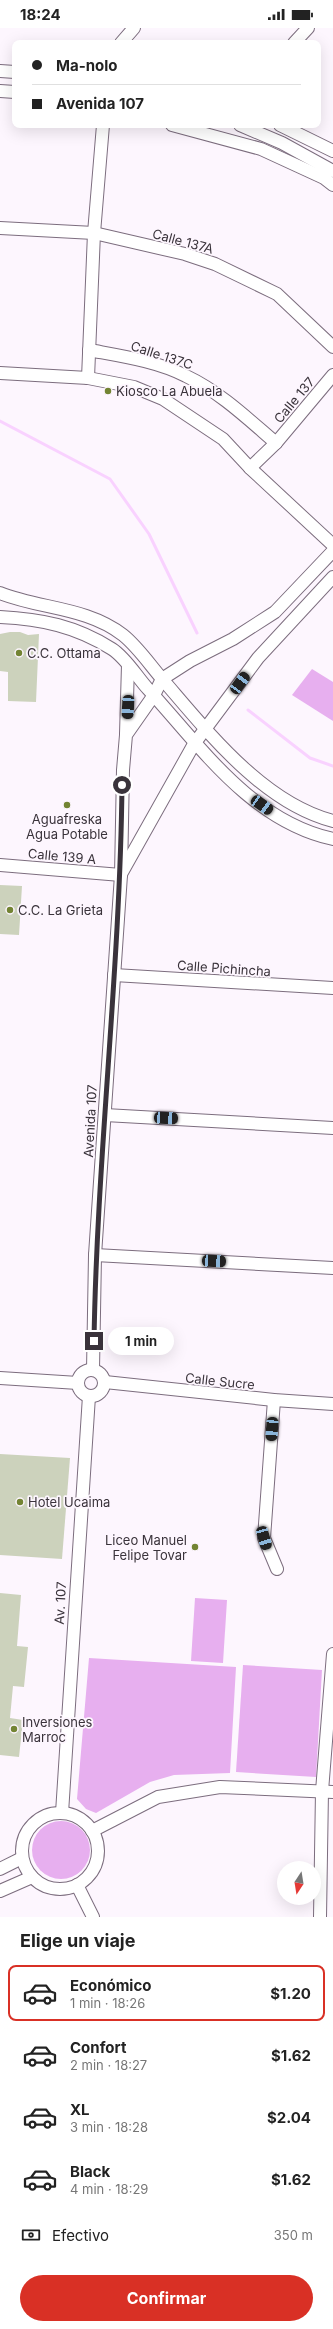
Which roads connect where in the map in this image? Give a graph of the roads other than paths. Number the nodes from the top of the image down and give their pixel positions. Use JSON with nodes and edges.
{"nodes":[{"id":1,"x":134,"y":28,"type":"edge"},
{"id":2,"x":308,"y":28,"type":"edge"},
{"id":3,"x":124,"y":40,"type":"edge"},
{"id":4,"x":297,"y":40,"type":"edge"},
{"id":5,"x":0,"y":71,"type":"edge"},
{"id":6,"x":12,"y":72,"type":"edge"},
{"id":7,"x":0,"y":91,"type":"edge"},
{"id":8,"x":12,"y":92,"type":"edge"},
{"id":9,"x":103,"y":128,"type":"edge"},
{"id":10,"x":183,"y":128,"type":"edge"},
{"id":11,"x":247,"y":128,"type":"edge"},
{"id":12,"x":286,"y":128,"type":"edge"},
{"id":13,"x":333,"y":152,"type":"edge"},
{"id":14,"x":333,"y":171,"type":"edge"},
{"id":15,"x":333,"y":185,"type":"edge"},
{"id":16,"x":0,"y":228,"type":"edge"},
{"id":17,"x":94,"y":233,"type":"junction"},
{"id":18,"x":333,"y":347,"type":"edge"},
{"id":19,"x":89,"y":350,"type":"junction"},
{"id":20,"x":0,"y":372,"type":"edge"},
{"id":21,"x":333,"y":375,"type":"edge"},
{"id":22,"x":88,"y":378,"type":"junction"},
{"id":23,"x":276,"y":443,"type":"junction"},
{"id":24,"x":250,"y":468,"type":"junction"},
{"id":25,"x":333,"y":545,"type":"edge"},
{"id":26,"x":333,"y":551,"type":"edge"},
{"id":27,"x":333,"y":577,"type":"edge"},
{"id":28,"x":0,"y":594,"type":"edge"},
{"id":29,"x":0,"y":617,"type":"edge"},
{"id":30,"x":128,"y":665,"type":"junction"},
{"id":31,"x":162,"y":679,"type":"junction"},
{"id":32,"x":154,"y":695,"type":"junction"},
{"id":33,"x":206,"y":728,"type":"junction"},
{"id":34,"x":126,"y":734,"type":"junction"},
{"id":35,"x":194,"y":744,"type":"junction"},
{"id":36,"x":333,"y":821,"type":"edge"},
{"id":37,"x":333,"y":839,"type":"edge"},
{"id":38,"x":0,"y":865,"type":"edge"},
{"id":39,"x":121,"y":875,"type":"junction"},
{"id":40,"x":114,"y":975,"type":"junction"},
{"id":41,"x":333,"y":988,"type":"edge"},
{"id":42,"x":105,"y":1115,"type":"junction"},
{"id":43,"x":333,"y":1128,"type":"edge"},
{"id":44,"x":95,"y":1255,"type":"junction"},
{"id":45,"x":333,"y":1268,"type":"edge"},
{"id":46,"x":93,"y":1370,"type":"junction"},
{"id":47,"x":0,"y":1378,"type":"edge"},
{"id":48,"x":105,"y":1382,"type":"junction"},
{"id":49,"x":78,"y":1383,"type":"junction"},
{"id":50,"x":89,"y":1396,"type":"junction"},
{"id":51,"x":274,"y":1400,"type":"junction"},
{"id":52,"x":333,"y":1404,"type":"edge"},
{"id":53,"x":277,"y":1569,"type":"dead end"},
{"id":54,"x":333,"y":1654,"type":"edge"},
{"id":55,"x":328,"y":1791,"type":"edge"},
{"id":56,"x":62,"y":1813,"type":"junction"},
{"id":57,"x":92,"y":1831,"type":"junction"},
{"id":58,"x":22,"y":1858,"type":"junction"},
{"id":59,"x":0,"y":1869,"type":"edge"},
{"id":60,"x":32,"y":1877,"type":"junction"},
{"id":61,"x":77,"y":1885,"type":"junction"},
{"id":62,"x":0,"y":1891,"type":"edge"},
{"id":63,"x":93,"y":1917,"type":"edge"},
{"id":64,"x":320,"y":1917,"type":"edge"}],
"edges":[{"from":1,"to":3,"type":"street"},
{"from":2,"to":4,"type":"street"},
{"from":5,"to":6,"type":"street"},
{"from":7,"to":8,"type":"street"},
{"from":9,"to":17,"type":"street"},
{"from":10,"to":15,"type":"street"},
{"from":11,"to":14,"type":"street"},
{"from":12,"to":13,"type":"street"},
{"from":16,"to":17,"type":"street","name":"Calle 137A"},
{"from":17,"to":18,"type":"street","name":"Calle 137A"},
{"from":17,"to":19,"type":"street"},
{"from":19,"to":22,"type":"street"},
{"from":19,"to":23,"type":"street","name":"Calle 137C"},
{"from":20,"to":22,"type":"street"},
{"from":21,"to":23,"type":"street","name":"Calle 137"},
{"from":22,"to":24,"type":"street"},
{"from":23,"to":24,"type":"street","name":"Calle 137"},
{"from":24,"to":25,"type":"street"},
{"from":26,"to":31,"type":"street"},
{"from":27,"to":33,"type":"street"},
{"from":28,"to":31,"type":"street"},
{"from":29,"to":30,"type":"street"},
{"from":30,"to":32,"type":"street"},
{"from":30,"to":34,"type":"street","name":"Avenida 107"},
{"from":31,"to":32,"type":"street"},
{"from":31,"to":33,"type":"street"},
{"from":32,"to":34,"type":"street"},
{"from":32,"to":35,"type":"street"},
{"from":33,"to":35,"type":"street"},
{"from":33,"to":36,"type":"street"},
{"from":34,"to":39,"type":"street","name":"Avenida 107"},
{"from":35,"to":37,"type":"street"},
{"from":35,"to":39,"type":"street"},
{"from":38,"to":39,"type":"street","name":"Calle 139 A"},
{"from":39,"to":40,"type":"street","name":"Avenida 107"},
{"from":40,"to":41,"type":"street","name":"Calle Pichincha"},
{"from":40,"to":42,"type":"street","name":"Avenida 107"},
{"from":42,"to":43,"type":"street"},
{"from":42,"to":44,"type":"street","name":"Avenida 107"},
{"from":44,"to":45,"type":"street"},
{"from":44,"to":46,"type":"street","name":"Avenida 107"},
{"from":46,"to":48,"type":"street"},
{"from":46,"to":49,"type":"street"},
{"from":47,"to":49,"type":"street"},
{"from":48,"to":50,"type":"street"},
{"from":48,"to":51,"type":"street","name":"Calle Sucre"},
{"from":49,"to":50,"type":"street"},
{"from":50,"to":56,"type":"street","name":"Av. 107"},
{"from":51,"to":52,"type":"street","name":"Calle Sucre"},
{"from":51,"to":53,"type":"street"},
{"from":54,"to":55,"type":"street"},
{"from":55,"to":57,"type":"street"},
{"from":55,"to":64,"type":"street"},
{"from":56,"to":57,"type":"street"},
{"from":56,"to":58,"type":"street"},
{"from":57,"to":61,"type":"street"},
{"from":58,"to":59,"type":"street"},
{"from":58,"to":60,"type":"street"},
{"from":60,"to":61,"type":"street"},
{"from":60,"to":62,"type":"street"},
{"from":61,"to":63,"type":"street"}]}
